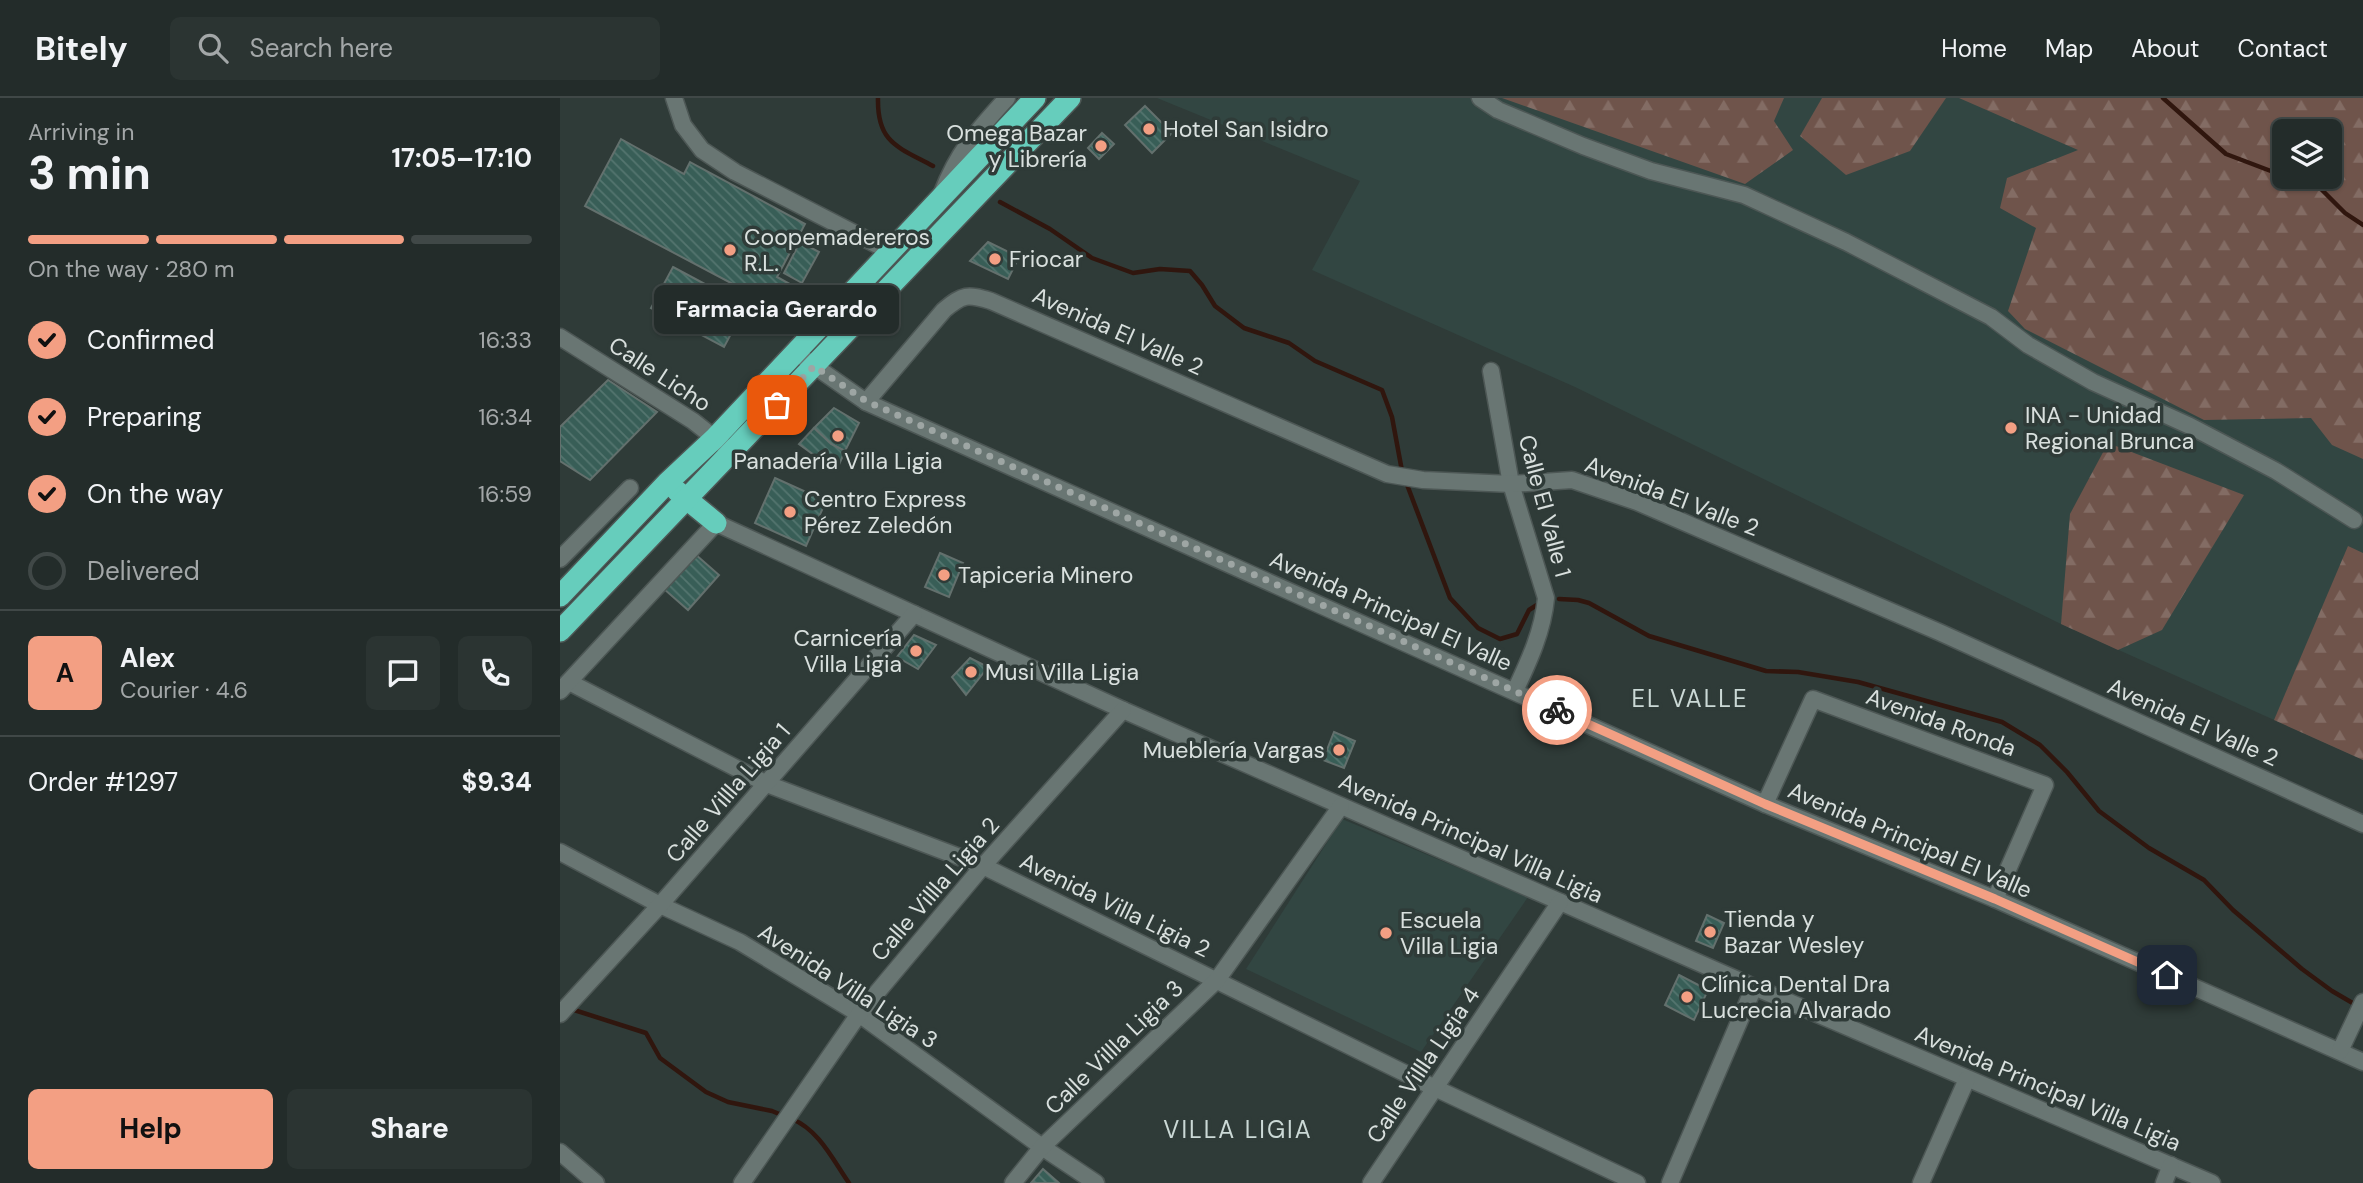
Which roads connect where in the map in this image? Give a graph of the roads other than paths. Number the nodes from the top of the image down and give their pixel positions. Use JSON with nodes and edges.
{"nodes":[{"id":1,"x":674,"y":98,"type":"edge"},
{"id":2,"x":1007,"y":98,"type":"edge"},
{"id":3,"x":1035,"y":98,"type":"edge"},
{"id":4,"x":1070,"y":98,"type":"edge"},
{"id":5,"x":1480,"y":98,"type":"edge"},
{"id":6,"x":940,"y":198,"type":"junction"},
{"id":7,"x":891,"y":252,"type":"junction"},
{"id":8,"x":560,"y":337,"type":"edge"},
{"id":9,"x":797,"y":351,"type":"junction"},
{"id":10,"x":814,"y":366,"type":"junction"},
{"id":11,"x":1490,"y":371,"type":"dead end"},
{"id":12,"x":866,"y":401,"type":"junction"},
{"id":13,"x":715,"y":438,"type":"junction"},
{"id":14,"x":732,"y":452,"type":"junction"},
{"id":15,"x":667,"y":483,"type":"junction"},
{"id":16,"x":1511,"y":484,"type":"junction"},
{"id":17,"x":631,"y":488,"type":"dead end"},
{"id":18,"x":687,"y":498,"type":"junction"},
{"id":19,"x":2354,"y":520,"type":"dead end"},
{"id":20,"x":716,"y":523,"type":"junction"},
{"id":21,"x":560,"y":559,"type":"edge"},
{"id":22,"x":560,"y":596,"type":"edge"},
{"id":23,"x":915,"y":614,"type":"junction"},
{"id":24,"x":560,"y":631,"type":"edge"},
{"id":25,"x":564,"y":686,"type":"edge"},
{"id":26,"x":1515,"y":691,"type":"junction"},
{"id":27,"x":1123,"y":710,"type":"junction"},
{"id":28,"x":767,"y":784,"type":"junction"},
{"id":29,"x":1765,"y":804,"type":"junction"},
{"id":30,"x":1341,"y":806,"type":"junction"},
{"id":31,"x":2363,"y":824,"type":"edge"},
{"id":32,"x":560,"y":852,"type":"edge"},
{"id":33,"x":983,"y":866,"type":"junction"},
{"id":34,"x":1995,"y":899,"type":"junction"},
{"id":35,"x":1560,"y":902,"type":"junction"},
{"id":36,"x":660,"y":905,"type":"junction"},
{"id":37,"x":1217,"y":980,"type":"junction"},
{"id":38,"x":1754,"y":987,"type":"junction"},
{"id":39,"x":2360,"y":1010,"type":"edge"},
{"id":40,"x":560,"y":1014,"type":"edge"},
{"id":41,"x":859,"y":1014,"type":"junction"},
{"id":42,"x":2340,"y":1051,"type":"junction"},
{"id":43,"x":2363,"y":1062,"type":"edge"},
{"id":44,"x":1967,"y":1079,"type":"junction"},
{"id":45,"x":1435,"y":1088,"type":"junction"},
{"id":46,"x":1042,"y":1147,"type":"junction"},
{"id":47,"x":560,"y":1152,"type":"edge"},
{"id":48,"x":2171,"y":1165,"type":"junction"},
{"id":49,"x":596,"y":1183,"type":"edge"},
{"id":50,"x":743,"y":1183,"type":"edge"},
{"id":51,"x":1013,"y":1183,"type":"edge"},
{"id":52,"x":1096,"y":1183,"type":"edge"},
{"id":53,"x":1371,"y":1183,"type":"edge"},
{"id":54,"x":1637,"y":1183,"type":"edge"},
{"id":55,"x":1670,"y":1183,"type":"edge"},
{"id":56,"x":1921,"y":1183,"type":"edge"},
{"id":57,"x":2164,"y":1183,"type":"edge"},
{"id":58,"x":2212,"y":1183,"type":"edge"}],
"edges":[{"from":1,"to":7,"type":"street"},
{"from":2,"to":6,"type":"street"},
{"from":3,"to":6,"type":"highway"},
{"from":4,"to":10,"type":"highway"},
{"from":5,"to":19,"type":"street"},
{"from":6,"to":7,"type":"highway"},
{"from":7,"to":9,"type":"highway"},
{"from":8,"to":13,"type":"street","name":"Calle Licho"},
{"from":9,"to":10,"type":"street","name":"Avenida Principal El Valle"},
{"from":9,"to":13,"type":"highway"},
{"from":10,"to":12,"type":"street","name":"Avenida Principal El Valle"},
{"from":10,"to":14,"type":"highway"},
{"from":11,"to":16,"type":"street","name":"Calle El Valle 1"},
{"from":12,"to":16,"type":"street","name":"Avenida El Valle 2"},
{"from":12,"to":26,"type":"street","name":"Avenida Principal El Valle"},
{"from":13,"to":14,"type":"street","name":"Calle Licho"},
{"from":13,"to":15,"type":"highway"},
{"from":14,"to":18,"type":"highway"},
{"from":15,"to":18,"type":"highway"},
{"from":15,"to":22,"type":"highway"},
{"from":16,"to":26,"type":"street","name":"Calle El Valle 1"},
{"from":16,"to":31,"type":"street","name":"Avenida El Valle 2"},
{"from":17,"to":21,"type":"street"},
{"from":18,"to":20,"type":"highway"},
{"from":18,"to":24,"type":"highway"},
{"from":20,"to":23,"type":"street","name":"Avenida Principal Villa Ligia"},
{"from":20,"to":25,"type":"street"},
{"from":23,"to":27,"type":"street","name":"Avenida Principal Villa Ligia"},
{"from":23,"to":28,"type":"street","name":"Calle Villla Ligia 1"},
{"from":25,"to":28,"type":"street","name":"Avenida Villa Ligia 2"},
{"from":26,"to":29,"type":"street","name":"Avenida Principal El Valle"},
{"from":27,"to":30,"type":"street","name":"Avenida Principal Villa Ligia"},
{"from":27,"to":33,"type":"street","name":"Calle Villla Ligia 2"},
{"from":28,"to":33,"type":"street","name":"Avenida Villa Ligia 2"},
{"from":28,"to":36,"type":"street","name":"Calle Villla Ligia 1"},
{"from":29,"to":34,"type":"street","name":"Avenida Principal El Valle"},
{"from":29,"to":34,"type":"street","name":"Avenida Ronda"},
{"from":30,"to":35,"type":"street","name":"Avenida Principal Villa Ligia"},
{"from":30,"to":37,"type":"street","name":"Calle Villla Ligia 3"},
{"from":32,"to":36,"type":"street","name":"Avenida Villa Ligia 3"},
{"from":33,"to":37,"type":"street","name":"Avenida Villa Ligia 2"},
{"from":33,"to":41,"type":"street","name":"Calle Villla Ligia 2"},
{"from":34,"to":42,"type":"street","name":"Avenida Principal El Valle"},
{"from":35,"to":38,"type":"street","name":"Avenida Principal Villa Ligia"},
{"from":35,"to":45,"type":"street","name":"Calle Villla Ligia 4"},
{"from":36,"to":40,"type":"street","name":"Calle Villla Ligia 1"},
{"from":36,"to":41,"type":"street","name":"Avenida Villa Ligia 3"},
{"from":37,"to":45,"type":"street","name":"Avenida Villa Ligia 2"},
{"from":37,"to":46,"type":"street","name":"Calle Villla Ligia 3"},
{"from":38,"to":44,"type":"street","name":"Avenida Principal Villa Ligia"},
{"from":38,"to":55,"type":"street"},
{"from":39,"to":42,"type":"street"},
{"from":41,"to":46,"type":"street","name":"Avenida Villa Ligia 3"},
{"from":41,"to":50,"type":"street","name":"Calle Villla Ligia 2"},
{"from":42,"to":43,"type":"street","name":"Avenida Principal El Valle"},
{"from":44,"to":48,"type":"street","name":"Avenida Principal Villa Ligia"},
{"from":44,"to":56,"type":"street"},
{"from":45,"to":53,"type":"street","name":"Calle Villla Ligia 4"},
{"from":45,"to":54,"type":"street","name":"Avenida Villa Ligia 2"},
{"from":46,"to":51,"type":"street","name":"Calle Villla Ligia 3"},
{"from":46,"to":52,"type":"street","name":"Avenida Villa Ligia 3"},
{"from":47,"to":49,"type":"street"},
{"from":48,"to":57,"type":"street"},
{"from":48,"to":58,"type":"street","name":"Avenida Principal Villa Ligia"}]}
